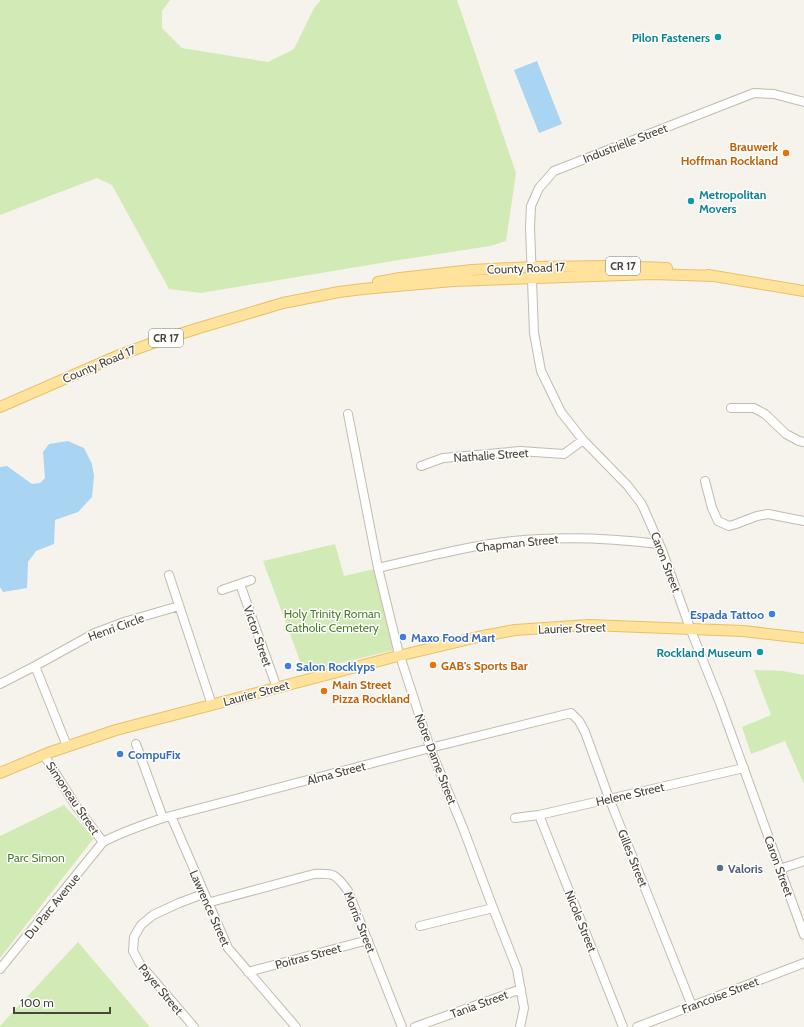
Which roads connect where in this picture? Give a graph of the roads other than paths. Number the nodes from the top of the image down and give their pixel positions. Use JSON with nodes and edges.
{"nodes":[{"id":1,"x":804,"y":102,"type":"edge"},
{"id":2,"x":532,"y":267,"type":"junction"},
{"id":3,"x":714,"y":276,"type":"junction"},
{"id":4,"x":532,"y":277,"type":"junction"},
{"id":5,"x":804,"y":291,"type":"edge"},
{"id":6,"x":340,"y":292,"type":"junction"},
{"id":7,"x":0,"y":407,"type":"edge"},
{"id":8,"x":731,"y":408,"type":"dead end"},
{"id":9,"x":348,"y":414,"type":"dead end"},
{"id":10,"x":583,"y":440,"type":"junction"},
{"id":11,"x":804,"y":442,"type":"edge"},
{"id":12,"x":421,"y":466,"type":"dead end"},
{"id":13,"x":705,"y":481,"type":"dead end"},
{"id":14,"x":804,"y":521,"type":"edge"},
{"id":15,"x":659,"y":544,"type":"junction"},
{"id":16,"x":378,"y":568,"type":"junction"},
{"id":17,"x":169,"y":575,"type":"dead end"},
{"id":18,"x":251,"y":580,"type":"dead end"},
{"id":19,"x":240,"y":584,"type":"junction"},
{"id":20,"x":222,"y":590,"type":"dead end"},
{"id":21,"x":179,"y":606,"type":"junction"},
{"id":22,"x":690,"y":628,"type":"junction"},
{"id":23,"x":804,"y":638,"type":"edge"},
{"id":24,"x":400,"y":656,"type":"junction"},
{"id":25,"x":35,"y":666,"type":"junction"},
{"id":26,"x":0,"y":684,"type":"edge"},
{"id":27,"x":276,"y":688,"type":"junction"},
{"id":28,"x":212,"y":705,"type":"junction"},
{"id":29,"x":571,"y":713,"type":"joint"},
{"id":30,"x":136,"y":744,"type":"dead end"},
{"id":31,"x":67,"y":746,"type":"junction"},
{"id":32,"x":430,"y":748,"type":"junction"},
{"id":33,"x":44,"y":755,"type":"junction"},
{"id":34,"x":744,"y":768,"type":"junction"},
{"id":35,"x":0,"y":773,"type":"edge"},
{"id":36,"x":609,"y":798,"type":"junction"},
{"id":37,"x":539,"y":814,"type":"junction"},
{"id":38,"x":167,"y":817,"type":"junction"},
{"id":39,"x":515,"y":818,"type":"dead end"},
{"id":40,"x":103,"y":842,"type":"junction"},
{"id":41,"x":804,"y":861,"type":"edge"},
{"id":42,"x":780,"y":869,"type":"junction"},
{"id":43,"x":204,"y":894,"type":"junction"},
{"id":44,"x":207,"y":903,"type":"junction"},
{"id":45,"x":493,"y":908,"type":"junction"},
{"id":46,"x":420,"y":926,"type":"dead end"},
{"id":47,"x":804,"y":935,"type":"edge"},
{"id":48,"x":368,"y":940,"type":"junction"},
{"id":49,"x":804,"y":963,"type":"edge"},
{"id":50,"x":0,"y":969,"type":"edge"},
{"id":51,"x":248,"y":972,"type":"junction"},
{"id":52,"x":521,"y":989,"type":"junction"},
{"id":53,"x":692,"y":1006,"type":"junction"},
{"id":54,"x":194,"y":1027,"type":"edge"},
{"id":55,"x":296,"y":1027,"type":"edge"},
{"id":56,"x":402,"y":1027,"type":"edge"},
{"id":57,"x":415,"y":1027,"type":"edge"},
{"id":58,"x":520,"y":1027,"type":"edge"},
{"id":59,"x":623,"y":1027,"type":"edge"},
{"id":60,"x":637,"y":1027,"type":"edge"}],
"edges":[{"from":1,"to":2,"type":"street","name":"Industrielle Street"},
{"from":2,"to":3,"type":"main road","name":"County Road 17","number":"CR 17"},
{"from":2,"to":4,"type":"street","name":"Industrielle Street"},
{"from":2,"to":6,"type":"main road","name":"County Road 17","number":"CR 17"},
{"from":3,"to":4,"type":"main road","name":"County Road 17","number":"CR 17"},
{"from":3,"to":5,"type":"main road","name":"County Road 17","number":"CR 17"},
{"from":4,"to":6,"type":"main road","name":"County Road 17","number":"CR 17"},
{"from":4,"to":10,"type":"street","name":"Caron Street"},
{"from":6,"to":7,"type":"main road","name":"County Road 17","number":"CR 17"},
{"from":8,"to":11,"type":"street"},
{"from":9,"to":16,"type":"street","name":"Notre Dame Street"},
{"from":10,"to":12,"type":"street","name":"Nathalie Street"},
{"from":10,"to":15,"type":"street","name":"Caron Street"},
{"from":13,"to":14,"type":"street"},
{"from":15,"to":16,"type":"street","name":"Chapman Street"},
{"from":15,"to":22,"type":"street","name":"Caron Street"},
{"from":16,"to":24,"type":"street","name":"Notre Dame Street"},
{"from":17,"to":21,"type":"street"},
{"from":18,"to":19,"type":"street"},
{"from":19,"to":20,"type":"street"},
{"from":19,"to":27,"type":"street","name":"Victor Street"},
{"from":21,"to":25,"type":"street","name":"Henri Circle"},
{"from":21,"to":28,"type":"street"},
{"from":22,"to":23,"type":"main road","name":"Laurier Street"},
{"from":22,"to":24,"type":"main road","name":"Laurier Street"},
{"from":22,"to":34,"type":"street","name":"Caron Street"},
{"from":24,"to":27,"type":"main road","name":"Laurier Street"},
{"from":24,"to":32,"type":"street","name":"Notre Dame Street"},
{"from":25,"to":26,"type":"street","name":"Henri Circle"},
{"from":25,"to":31,"type":"street"},
{"from":27,"to":28,"type":"main road","name":"Laurier Street"},
{"from":28,"to":31,"type":"main road","name":"Laurier Street"},
{"from":29,"to":32,"type":"street","name":"Alma Street"},
{"from":29,"to":36,"type":"street","name":"Gilles Street"},
{"from":30,"to":38,"type":"street","name":"Lawrence Street"},
{"from":31,"to":33,"type":"main road","name":"Laurier Street"},
{"from":32,"to":38,"type":"street","name":"Alma Street"},
{"from":32,"to":45,"type":"street","name":"Notre Dame Street"},
{"from":33,"to":35,"type":"main road","name":"Laurier Street"},
{"from":33,"to":40,"type":"street","name":"Simoneau Street"},
{"from":34,"to":36,"type":"street","name":"Helene Street"},
{"from":34,"to":42,"type":"street","name":"Caron Street"},
{"from":36,"to":37,"type":"street","name":"Helene Street"},
{"from":36,"to":53,"type":"street","name":"Gilles Street"},
{"from":37,"to":39,"type":"street","name":"Helene Street"},
{"from":37,"to":59,"type":"street","name":"Nicole Street"},
{"from":38,"to":40,"type":"street","name":"Alma Street"},
{"from":38,"to":43,"type":"street","name":"Lawrence Street"},
{"from":40,"to":50,"type":"street","name":"Du Parc Avenue"},
{"from":41,"to":42,"type":"street"},
{"from":42,"to":47,"type":"street","name":"Caron Street"},
{"from":43,"to":44,"type":"street","name":"Lawrence Street"},
{"from":43,"to":54,"type":"street","name":"Payer Street"},
{"from":44,"to":48,"type":"street","name":"Morris Street"},
{"from":44,"to":51,"type":"street","name":"Lawrence Street"},
{"from":45,"to":46,"type":"street"},
{"from":45,"to":52,"type":"street","name":"Notre Dame Street"},
{"from":48,"to":51,"type":"street","name":"Poitras Street"},
{"from":48,"to":56,"type":"street","name":"Morris Street"},
{"from":49,"to":53,"type":"street","name":"Francoise Street"},
{"from":51,"to":55,"type":"street","name":"Lawrence Street"},
{"from":52,"to":57,"type":"street","name":"Tania Street"},
{"from":52,"to":58,"type":"street","name":"Notre Dame Street"},
{"from":53,"to":60,"type":"street","name":"Francoise Street"}]}
